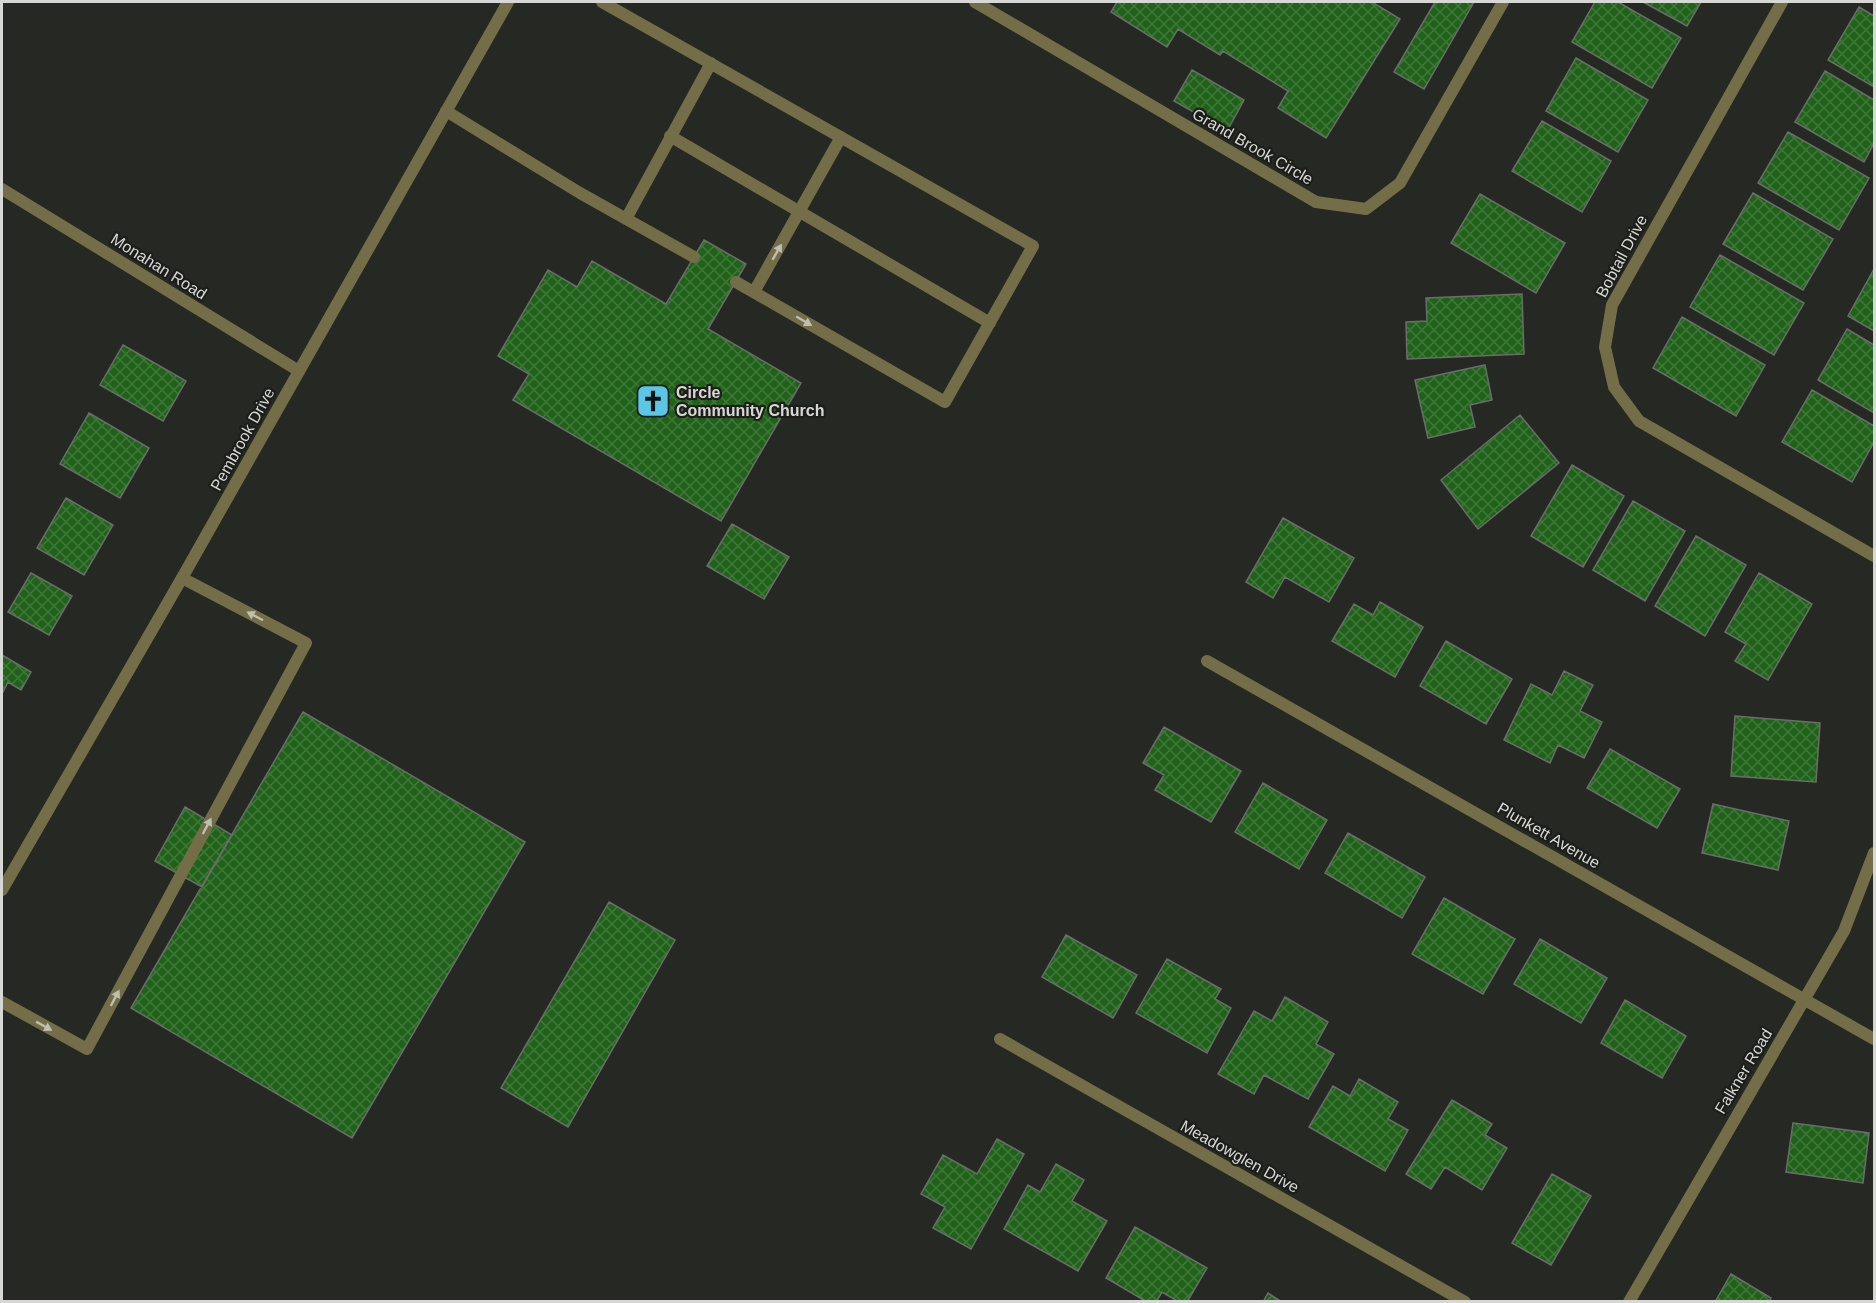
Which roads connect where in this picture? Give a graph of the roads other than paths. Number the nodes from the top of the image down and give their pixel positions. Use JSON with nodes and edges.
{"nodes":[{"id":1,"x":508,"y":2,"type":"edge"},
{"id":2,"x":602,"y":2,"type":"edge"},
{"id":3,"x":975,"y":2,"type":"edge"},
{"id":4,"x":1503,"y":2,"type":"edge"},
{"id":5,"x":1782,"y":2,"type":"edge"},
{"id":6,"x":711,"y":63,"type":"junction"},
{"id":7,"x":446,"y":111,"type":"junction"},
{"id":8,"x":670,"y":136,"type":"junction"},
{"id":9,"x":841,"y":137,"type":"junction"},
{"id":10,"x":2,"y":189,"type":"edge"},
{"id":11,"x":800,"y":212,"type":"junction"},
{"id":12,"x":626,"y":219,"type":"junction"},
{"id":13,"x":694,"y":257,"type":"dead end"},
{"id":14,"x":736,"y":282,"type":"dead end"},
{"id":15,"x":754,"y":292,"type":"junction"},
{"id":16,"x":990,"y":323,"type":"junction"},
{"id":17,"x":299,"y":371,"type":"junction"},
{"id":18,"x":1875,"y":556,"type":"edge"},
{"id":19,"x":182,"y":578,"type":"junction"},
{"id":20,"x":1207,"y":661,"type":"dead end"},
{"id":21,"x":1875,"y":854,"type":"edge"},
{"id":22,"x":2,"y":890,"type":"edge"},
{"id":23,"x":1804,"y":999,"type":"junction"},
{"id":24,"x":2,"y":1002,"type":"edge"},
{"id":25,"x":1000,"y":1039,"type":"dead end"},
{"id":26,"x":1875,"y":1039,"type":"edge"},
{"id":27,"x":1465,"y":1302,"type":"edge"},
{"id":28,"x":1629,"y":1302,"type":"edge"}],
"edges":[{"from":1,"to":7,"type":"street","name":"Pembrook Drive"},
{"from":2,"to":6,"type":"street"},
{"from":3,"to":4,"type":"street","name":"Grand Brook Circle"},
{"from":5,"to":18,"type":"street","name":"Bobtail Drive"},
{"from":6,"to":8,"type":"street"},
{"from":6,"to":9,"type":"street"},
{"from":7,"to":12,"type":"street"},
{"from":7,"to":17,"type":"street","name":"Pembrook Drive"},
{"from":8,"to":11,"type":"street"},
{"from":8,"to":12,"type":"street"},
{"from":9,"to":11,"type":"street"},
{"from":9,"to":16,"type":"street"},
{"from":10,"to":17,"type":"street","name":"Monahan Road"},
{"from":15,"to":11,"type":"street","one_way":true},
{"from":11,"to":16,"type":"street"},
{"from":12,"to":13,"type":"street"},
{"from":14,"to":15,"type":"street"},
{"from":15,"to":16,"type":"street","one_way":true},
{"from":17,"to":19,"type":"street","name":"Pembrook Drive"},
{"from":19,"to":22,"type":"street","name":"Pembrook Drive"},
{"from":24,"to":19,"type":"street","one_way":true},
{"from":20,"to":23,"type":"street","name":"Plunkett Avenue"},
{"from":21,"to":23,"type":"street","name":"Falkner Road"},
{"from":23,"to":26,"type":"street","name":"Plunkett Avenue"},
{"from":23,"to":28,"type":"street","name":"Falkner Road"},
{"from":25,"to":27,"type":"street","name":"Meadowglen Drive"}]}
